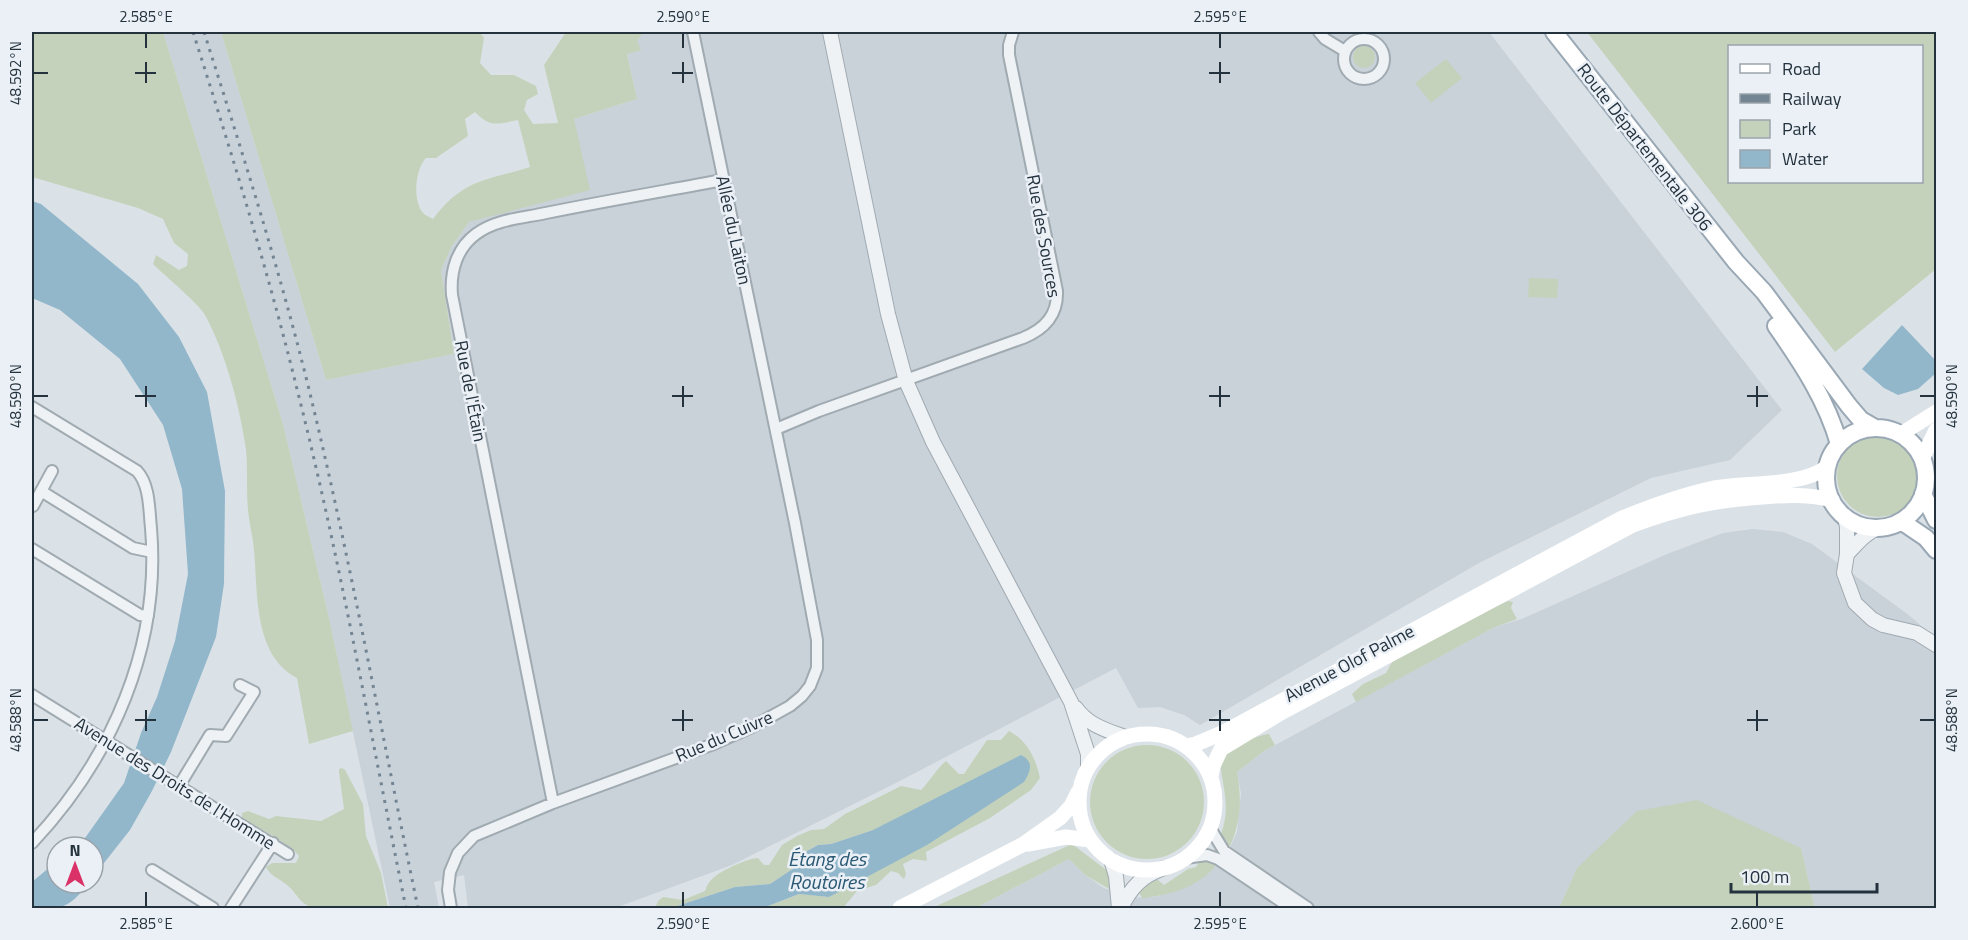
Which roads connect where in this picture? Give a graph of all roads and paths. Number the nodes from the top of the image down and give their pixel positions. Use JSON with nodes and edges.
{"nodes":[{"id":1,"x":693,"y":32,"type":"edge"},
{"id":2,"x":830,"y":32,"type":"edge"},
{"id":3,"x":1013,"y":32,"type":"edge"},
{"id":4,"x":1319,"y":32,"type":"edge"},
{"id":5,"x":1554,"y":32,"type":"edge"},
{"id":6,"x":1368,"y":35,"type":"edge"},
{"id":7,"x":1345,"y":51,"type":"junction"},
{"id":8,"x":723,"y":180,"type":"junction"},
{"id":9,"x":1736,"y":261,"type":"junction"},
{"id":10,"x":906,"y":381,"type":"junction"},
{"id":11,"x":32,"y":407,"type":"edge"},
{"id":12,"x":1936,"y":412,"type":"edge"},
{"id":13,"x":1875,"y":428,"type":"junction"},
{"id":14,"x":776,"y":429,"type":"junction"},
{"id":15,"x":1936,"y":430,"type":"edge"},
{"id":16,"x":1901,"y":434,"type":"junction"},
{"id":17,"x":1839,"y":444,"type":"junction"},
{"id":18,"x":1923,"y":457,"type":"junction"},
{"id":19,"x":1827,"y":467,"type":"junction"},
{"id":20,"x":52,"y":471,"type":"dead end"},
{"id":21,"x":41,"y":491,"type":"junction"},
{"id":22,"x":1923,"y":494,"type":"junction"},
{"id":23,"x":1832,"y":500,"type":"junction"},
{"id":24,"x":33,"y":506,"type":"edge"},
{"id":25,"x":1845,"y":516,"type":"junction"},
{"id":26,"x":1936,"y":520,"type":"edge"},
{"id":27,"x":1901,"y":521,"type":"junction"},
{"id":28,"x":1878,"y":528,"type":"junction"},
{"id":29,"x":32,"y":549,"type":"edge"},
{"id":30,"x":1936,"y":550,"type":"edge"},
{"id":31,"x":152,"y":552,"type":"junction"},
{"id":32,"x":1847,"y":554,"type":"junction"},
{"id":33,"x":1513,"y":583,"type":"junction"},
{"id":34,"x":147,"y":616,"type":"junction"},
{"id":35,"x":1936,"y":645,"type":"edge"},
{"id":36,"x":240,"y":685,"type":"dead end"},
{"id":37,"x":32,"y":695,"type":"edge"},
{"id":38,"x":1071,"y":702,"type":"junction"},
{"id":39,"x":1125,"y":737,"type":"junction"},
{"id":40,"x":106,"y":741,"type":"junction"},
{"id":41,"x":1186,"y":746,"type":"junction"},
{"id":42,"x":1088,"y":766,"type":"junction"},
{"id":43,"x":1211,"y":777,"type":"junction"},
{"id":44,"x":179,"y":786,"type":"junction"},
{"id":45,"x":1079,"y":789,"type":"junction"},
{"id":46,"x":553,"y":803,"type":"junction"},
{"id":47,"x":1210,"y":828,"type":"junction"},
{"id":48,"x":1090,"y":840,"type":"junction"},
{"id":49,"x":32,"y":843,"type":"edge"},
{"id":50,"x":273,"y":843,"type":"junction"},
{"id":51,"x":1022,"y":845,"type":"junction"},
{"id":52,"x":288,"y":854,"type":"dead end"},
{"id":53,"x":1185,"y":858,"type":"junction"},
{"id":54,"x":1111,"y":860,"type":"junction"},
{"id":55,"x":1164,"y":868,"type":"junction"},
{"id":56,"x":152,"y":870,"type":"dead end"},
{"id":57,"x":213,"y":909,"type":"edge"},
{"id":58,"x":231,"y":909,"type":"edge"},
{"id":59,"x":451,"y":909,"type":"edge"},
{"id":60,"x":900,"y":909,"type":"edge"},
{"id":61,"x":1120,"y":909,"type":"edge"},
{"id":62,"x":1291,"y":909,"type":"edge"},
{"id":63,"x":1308,"y":909,"type":"edge"}],
"edges":[{"from":1,"to":8,"type":"street","name":"Allée du Laiton"},
{"from":2,"to":10,"type":"street"},
{"from":3,"to":10,"type":"street","name":"Rue des Sources"},
{"from":4,"to":7,"type":"street"},
{"from":5,"to":9,"type":"main road","name":"Route Départementale 306"},
{"from":6,"to":7,"type":"street"},
{"from":6,"to":7,"type":"street"},
{"from":8,"to":14,"type":"street","name":"Allée du Laiton"},
{"from":8,"to":46,"type":"street","name":"Rue de l'Étain"},
{"from":9,"to":13,"type":"main road","name":"Route Départementale 306"},
{"from":9,"to":17,"type":"main road","name":"Route Départementale 306"},
{"from":10,"to":14,"type":"street","name":"Rue des Sources"},
{"from":10,"to":38,"type":"street"},
{"from":11,"to":31,"type":"street"},
{"from":12,"to":16,"type":"main road"},
{"from":13,"to":16,"type":"main road"},
{"from":13,"to":17,"type":"main road"},
{"from":14,"to":46,"type":"street","name":"Rue du Cuivre"},
{"from":15,"to":18,"type":"main road"},
{"from":16,"to":18,"type":"main road"},
{"from":17,"to":19,"type":"main road"},
{"from":18,"to":22,"type":"main road"},
{"from":19,"to":23,"type":"main road"},
{"from":19,"to":33,"type":"main road"},
{"from":20,"to":21,"type":"street"},
{"from":21,"to":24,"type":"street"},
{"from":21,"to":31,"type":"street"},
{"from":22,"to":26,"type":"main road"},
{"from":22,"to":27,"type":"main road"},
{"from":23,"to":25,"type":"main road"},
{"from":23,"to":33,"type":"main road"},
{"from":25,"to":28,"type":"main road"},
{"from":25,"to":32,"type":"street"},
{"from":27,"to":28,"type":"main road"},
{"from":27,"to":30,"type":"main road"},
{"from":28,"to":32,"type":"street"},
{"from":29,"to":34,"type":"street"},
{"from":31,"to":34,"type":"street"},
{"from":32,"to":35,"type":"street"},
{"from":33,"to":41,"type":"main road","name":"Avenue Olof Palme"},
{"from":33,"to":43,"type":"main road","name":"Avenue Olof Palme"},
{"from":34,"to":40,"type":"street"},
{"from":36,"to":44,"type":"street"},
{"from":37,"to":40,"type":"street","name":"Avenue des Droits de l'Homme"},
{"from":38,"to":39,"type":"street"},
{"from":38,"to":42,"type":"street"},
{"from":39,"to":41,"type":"main road"},
{"from":39,"to":42,"type":"main road"},
{"from":40,"to":44,"type":"street","name":"Avenue des Droits de l'Homme"},
{"from":40,"to":49,"type":"street"},
{"from":41,"to":43,"type":"main road"},
{"from":42,"to":45,"type":"main road"},
{"from":43,"to":47,"type":"main road"},
{"from":44,"to":50,"type":"street","name":"Avenue des Droits de l'Homme"},
{"from":45,"to":48,"type":"main road"},
{"from":45,"to":51,"type":"main road"},
{"from":46,"to":59,"type":"street","name":"Rue du Cuivre"},
{"from":47,"to":53,"type":"main road"},
{"from":47,"to":63,"type":"street"},
{"from":48,"to":51,"type":"main road"},
{"from":48,"to":54,"type":"main road"},
{"from":50,"to":52,"type":"street","name":"Avenue des Droits de l'Homme"},
{"from":50,"to":58,"type":"street"},
{"from":51,"to":60,"type":"main road"},
{"from":53,"to":55,"type":"main road"},
{"from":53,"to":62,"type":"street"},
{"from":54,"to":55,"type":"main road"},
{"from":54,"to":61,"type":"street"},
{"from":55,"to":61,"type":"street"},
{"from":56,"to":57,"type":"street"}]}
